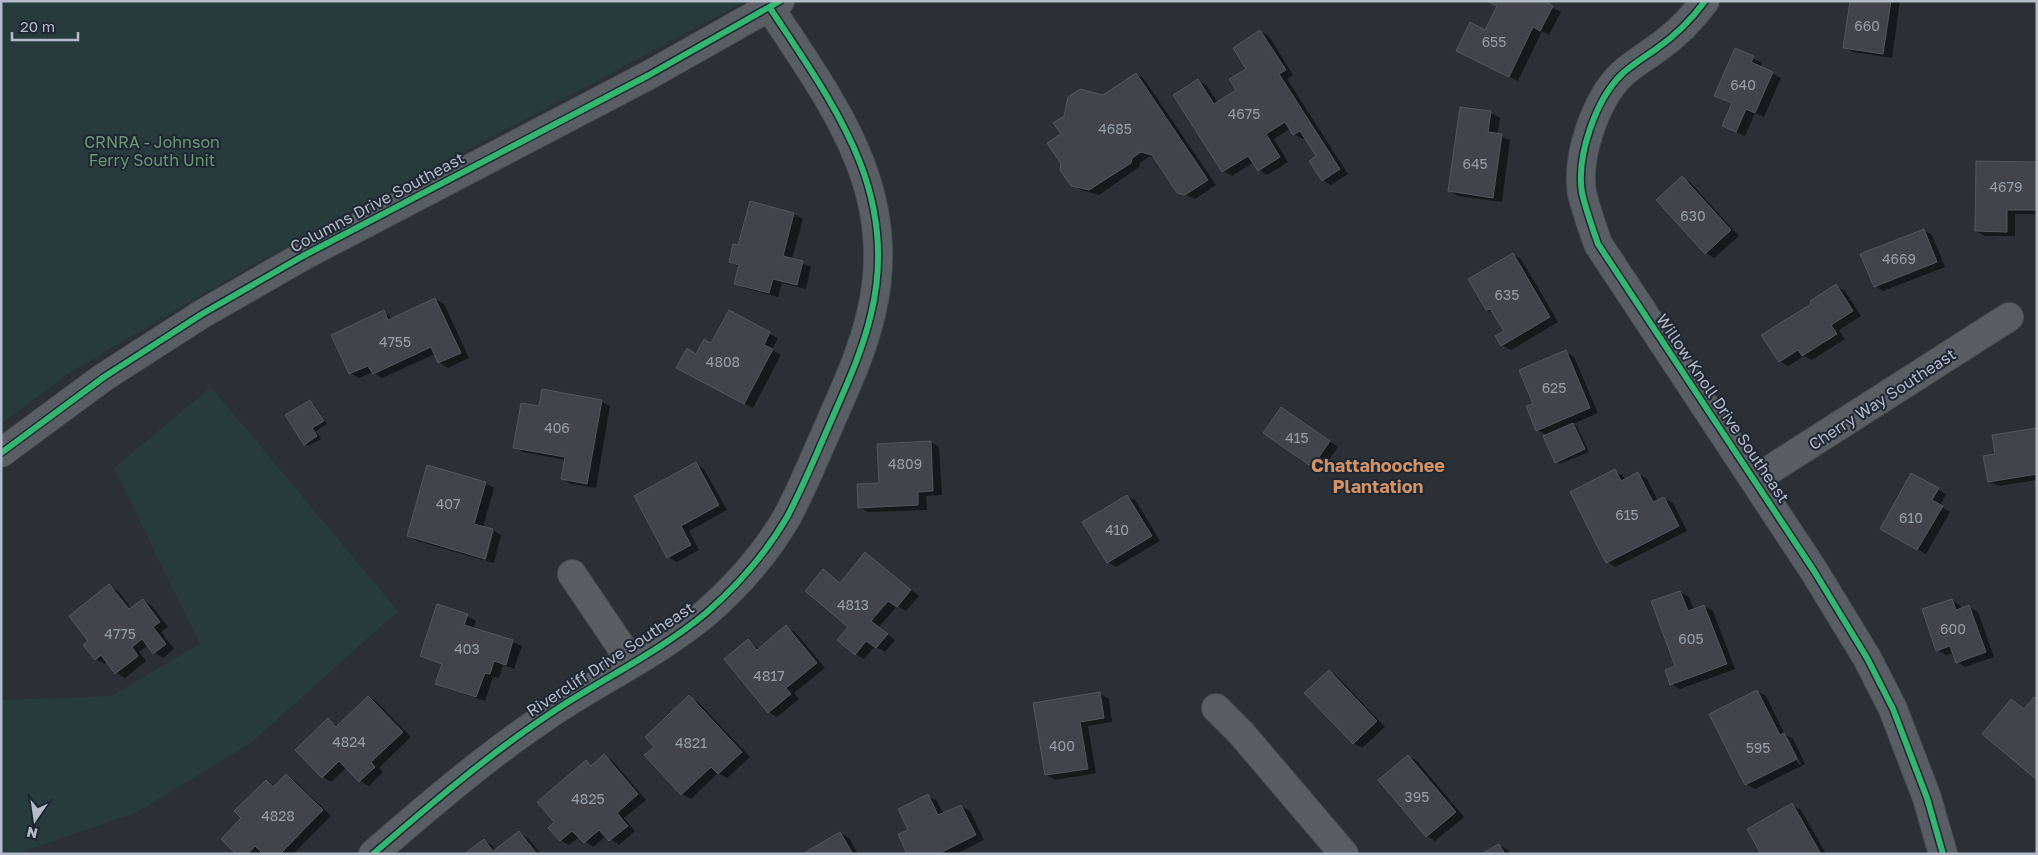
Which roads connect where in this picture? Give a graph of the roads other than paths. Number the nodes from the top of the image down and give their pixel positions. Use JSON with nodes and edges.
{"nodes":[{"id":1,"x":1705,"y":1,"type":"edge"},
{"id":2,"x":775,"y":4,"type":"edge"},
{"id":3,"x":2009,"y":317,"type":"dead end"},
{"id":4,"x":1,"y":453,"type":"edge"},
{"id":5,"x":1754,"y":480,"type":"junction"},
{"id":6,"x":572,"y":574,"type":"dead end"},
{"id":7,"x":632,"y":663,"type":"junction"},
{"id":8,"x":1216,"y":708,"type":"dead end"},
{"id":9,"x":373,"y":854,"type":"edge"},
{"id":10,"x":1344,"y":854,"type":"edge"},
{"id":11,"x":1943,"y":854,"type":"edge"}],
"edges":[{"from":1,"to":5,"type":"street","name":"Willow Knoll Drive Southeast"},
{"from":2,"to":4,"type":"street","name":"Columns Drive Southeast"},
{"from":2,"to":7,"type":"street","name":"Rivercliff Drive Southeast"},
{"from":3,"to":5,"type":"street","name":"Cherry Way Southeast"},
{"from":5,"to":11,"type":"street","name":"Willow Knoll Drive Southeast"},
{"from":6,"to":7,"type":"street"},
{"from":7,"to":9,"type":"street","name":"Rivercliff Drive Southeast"},
{"from":8,"to":10,"type":"street"}]}
